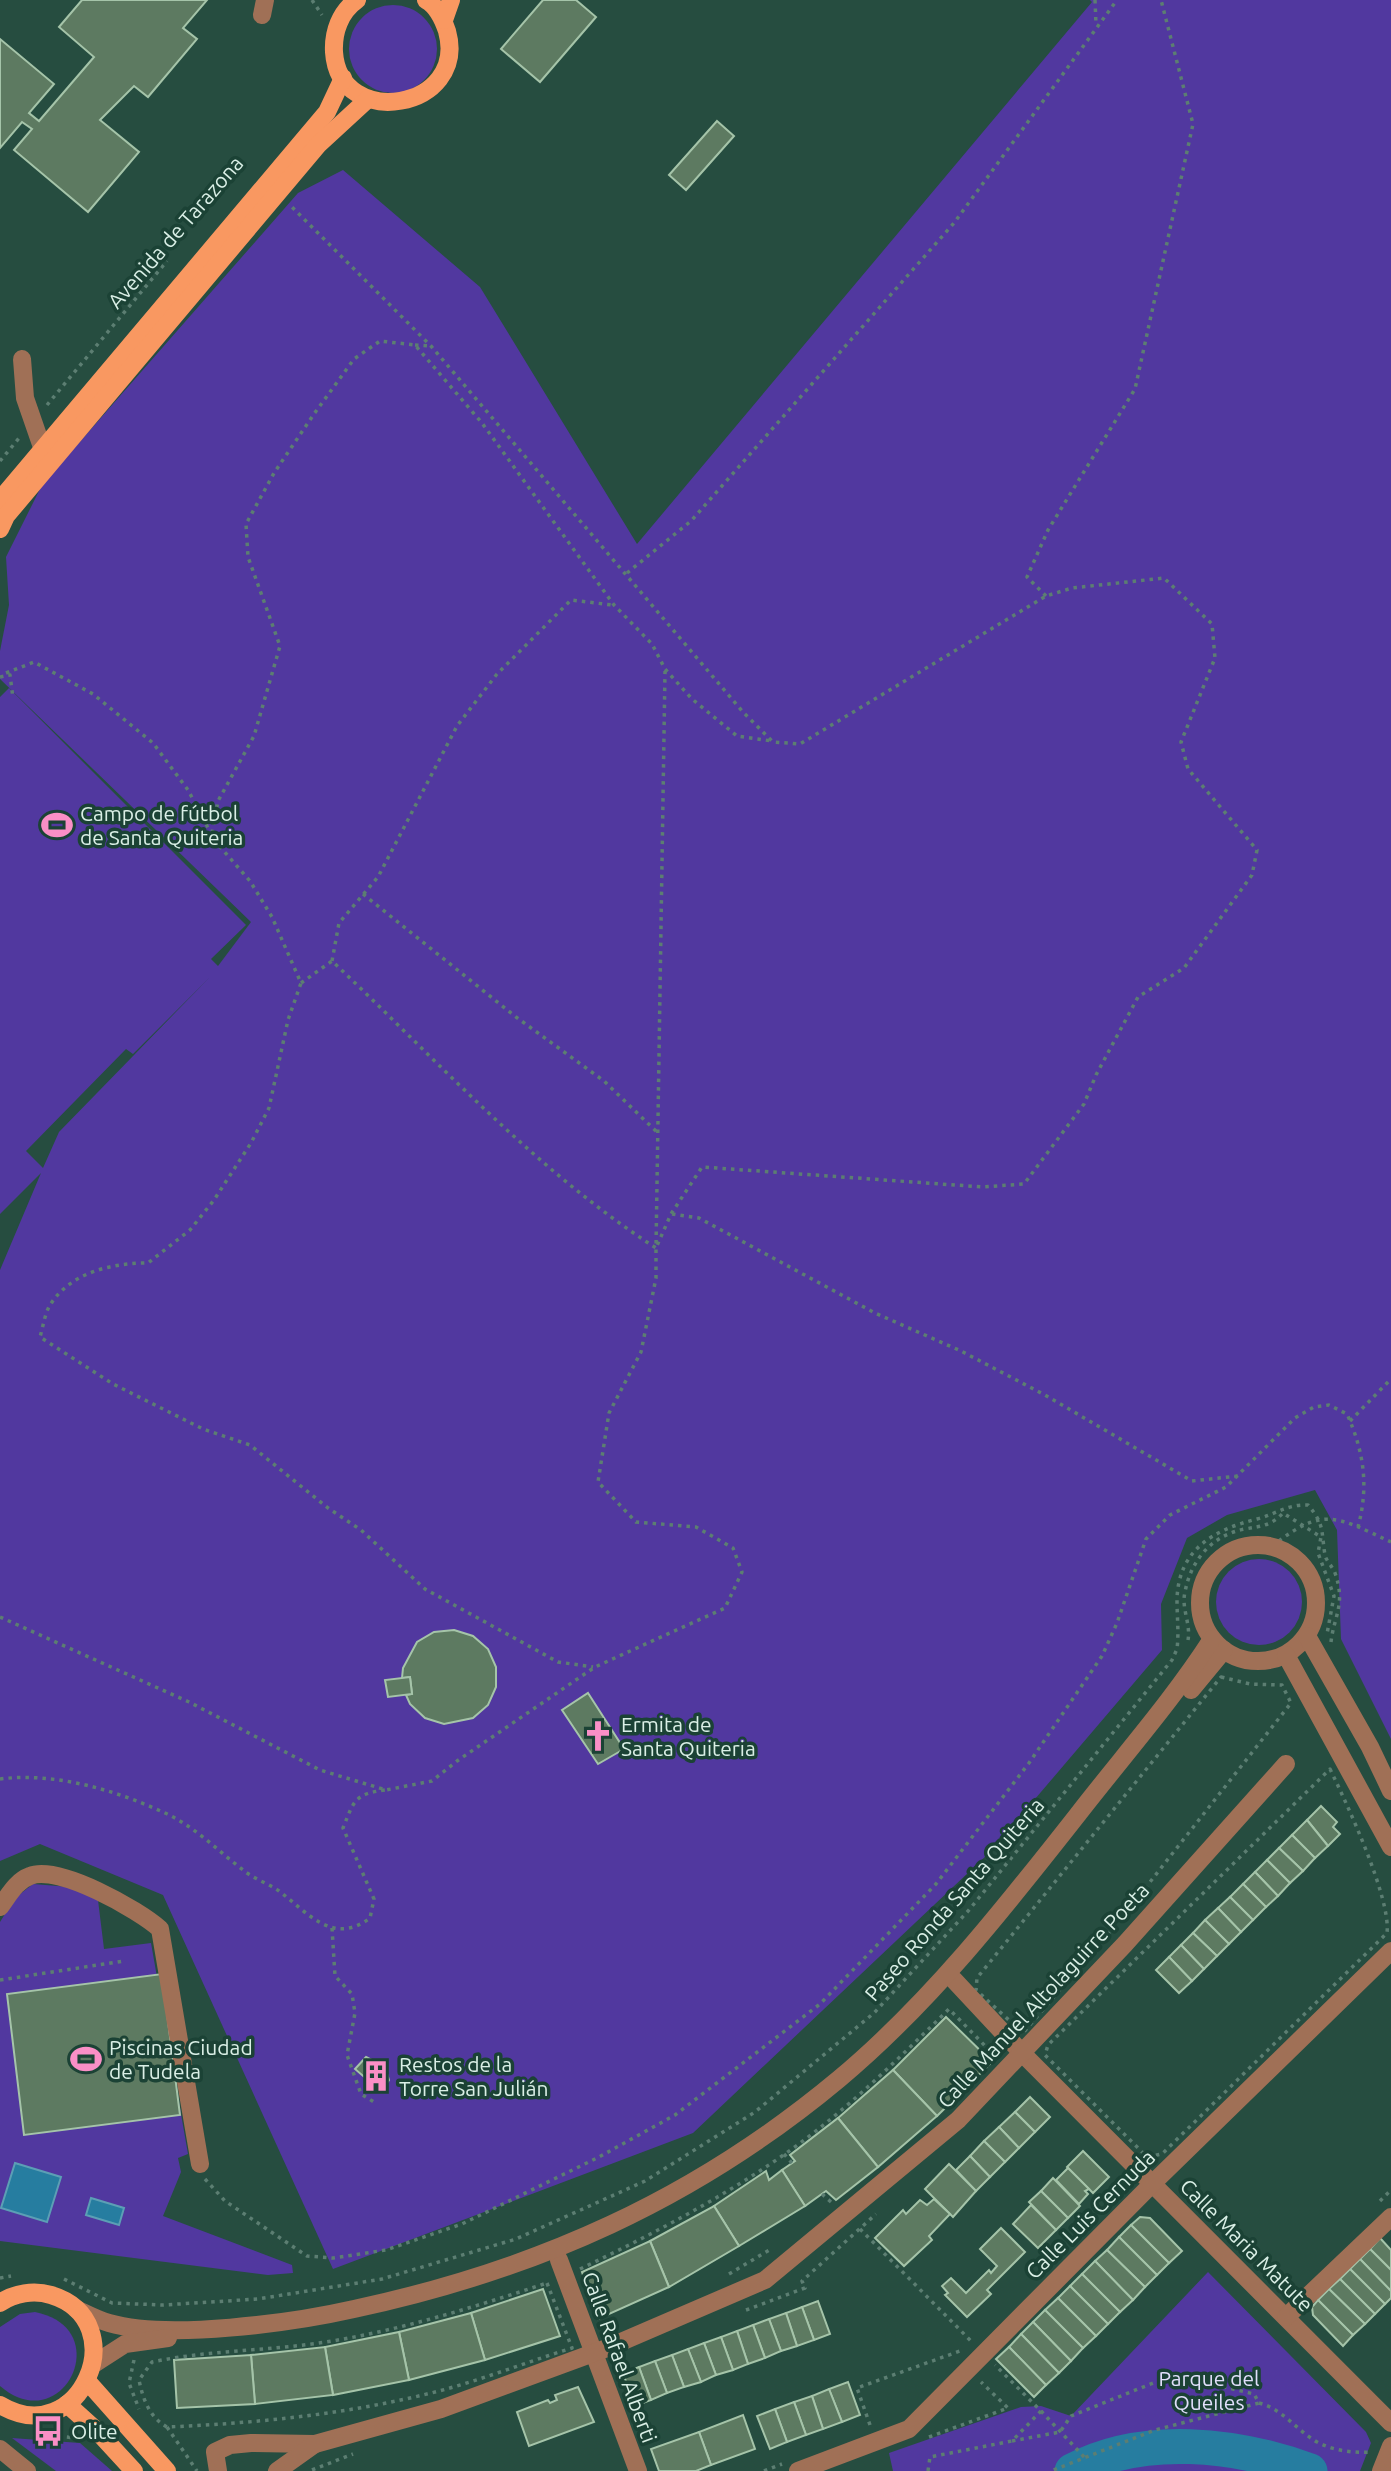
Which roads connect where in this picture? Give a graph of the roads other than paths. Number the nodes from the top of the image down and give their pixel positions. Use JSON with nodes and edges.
{"nodes":[{"id":1,"x":426,"y":0,"type":"edge"},
{"id":2,"x":451,"y":0,"type":"edge"},
{"id":3,"x":351,"y":2,"type":"edge"},
{"id":4,"x":444,"y":20,"type":"junction"},
{"id":5,"x":343,"y":78,"type":"junction"},
{"id":6,"x":368,"y":99,"type":"junction"},
{"id":7,"x":22,"y":359,"type":"dead end"},
{"id":8,"x":43,"y":450,"type":"junction"},
{"id":9,"x":0,"y":500,"type":"edge"},
{"id":10,"x":0,"y":529,"type":"edge"},
{"id":11,"x":1307,"y":1636,"type":"junction"},
{"id":12,"x":1218,"y":1645,"type":"junction"},
{"id":13,"x":1286,"y":1655,"type":"junction"},
{"id":14,"x":1286,"y":1765,"type":"dead end"},
{"id":15,"x":1391,"y":1791,"type":"edge"},
{"id":16,"x":1391,"y":1847,"type":"edge"},
{"id":17,"x":0,"y":1907,"type":"edge"},
{"id":18,"x":1386,"y":1945,"type":"edge"},
{"id":19,"x":954,"y":1980,"type":"junction"},
{"id":20,"x":1023,"y":2054,"type":"junction"},
{"id":21,"x":200,"y":2164,"type":"road end"},
{"id":22,"x":1153,"y":2183,"type":"junction"},
{"id":23,"x":1391,"y":2217,"type":"edge"},
{"id":24,"x":559,"y":2260,"type":"junction"},
{"id":25,"x":0,"y":2303,"type":"edge"},
{"id":26,"x":76,"y":2309,"type":"junction"},
{"id":27,"x":1286,"y":2317,"type":"junction"},
{"id":28,"x":595,"y":2353,"type":"junction"},
{"id":29,"x":94,"y":2364,"type":"junction"},
{"id":30,"x":88,"y":2382,"type":"junction"},
{"id":31,"x":67,"y":2404,"type":"junction"},
{"id":32,"x":0,"y":2405,"type":"edge"},
{"id":33,"x":1391,"y":2423,"type":"edge"},
{"id":34,"x":315,"y":2444,"type":"junction"},
{"id":35,"x":1383,"y":2445,"type":"edge"},
{"id":36,"x":0,"y":2449,"type":"edge"},
{"id":37,"x":793,"y":2467,"type":"edge"},
{"id":38,"x":27,"y":2471,"type":"edge"},
{"id":39,"x":134,"y":2471,"type":"edge"},
{"id":40,"x":167,"y":2471,"type":"edge"},
{"id":41,"x":218,"y":2471,"type":"edge"},
{"id":42,"x":277,"y":2471,"type":"edge"},
{"id":43,"x":638,"y":2471,"type":"edge"},
{"id":44,"x":1381,"y":2471,"type":"edge"}],
"edges":[{"from":1,"to":4,"type":"main road"},
{"from":2,"to":4,"type":"main road"},
{"from":3,"to":5,"type":"main road"},
{"from":4,"to":6,"type":"main road"},
{"from":5,"to":6,"type":"main road"},
{"from":5,"to":8,"type":"main road","name":"Avenida de Tarazona"},
{"from":6,"to":10,"type":"main road"},
{"from":7,"to":8,"type":"street"},
{"from":8,"to":9,"type":"main road","name":"Avenida de Tarazona"},
{"from":11,"to":12,"type":"street"},
{"from":11,"to":13,"type":"street"},
{"from":11,"to":15,"type":"street"},
{"from":12,"to":13,"type":"street"},
{"from":12,"to":19,"type":"street"},
{"from":12,"to":26,"type":"street","name":"Paseo Ronda Santa Quiteria"},
{"from":13,"to":16,"type":"street"},
{"from":14,"to":20,"type":"street","name":"Calle Manuel Altolaguirre Poeta"},
{"from":17,"to":21,"type":"street"},
{"from":18,"to":22,"type":"street","name":"Calle Luis Cernuda"},
{"from":19,"to":20,"type":"street","name":"Calle Maria Matute"},
{"from":19,"to":24,"type":"street"},
{"from":20,"to":22,"type":"street","name":"Calle Maria Matute"},
{"from":20,"to":28,"type":"street","name":"Calle Manuel Altolaguirre Poeta"},
{"from":22,"to":27,"type":"street","name":"Calle Maria Matute"},
{"from":22,"to":37,"type":"street","name":"Calle Luis Cernuda"},
{"from":23,"to":27,"type":"street"},
{"from":24,"to":28,"type":"street","name":"Calle Rafael Alberti"},
{"from":24,"to":29,"type":"street"},
{"from":25,"to":26,"type":"main road"},
{"from":26,"to":29,"type":"main road"},
{"from":27,"to":33,"type":"street","name":"Calle Maria Matute"},
{"from":28,"to":34,"type":"street","name":"Calle Manuel Altolaguirre Poeta"},
{"from":28,"to":43,"type":"street","name":"Calle Rafael Alberti"},
{"from":29,"to":30,"type":"main road"},
{"from":30,"to":31,"type":"main road"},
{"from":30,"to":40,"type":"main road"},
{"from":31,"to":32,"type":"main road"},
{"from":31,"to":39,"type":"main road"},
{"from":34,"to":41,"type":"street","name":"Calle Manuel Altolaguirre Poeta"},
{"from":34,"to":42,"type":"street","name":"Calle Manuel Altolaguirre Poeta"},
{"from":35,"to":44,"type":"street","bridge":true},
{"from":36,"to":38,"type":"street"}]}
